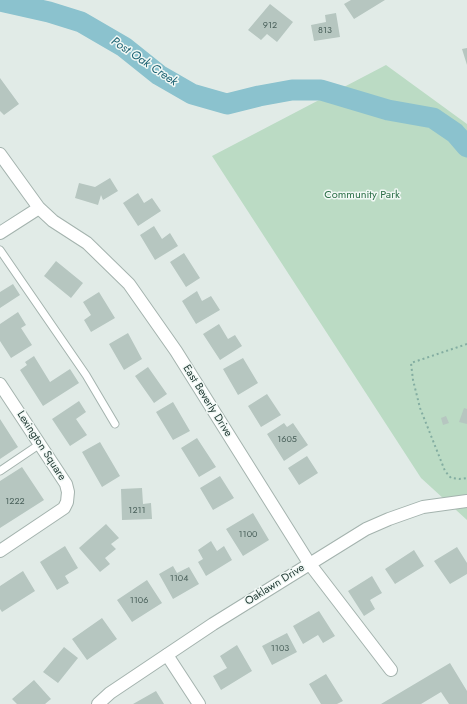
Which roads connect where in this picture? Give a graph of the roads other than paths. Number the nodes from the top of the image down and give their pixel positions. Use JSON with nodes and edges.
{"nodes":[{"id":1,"x":0,"y":154,"type":"edge"},
{"id":2,"x":39,"y":208,"type":"junction"},
{"id":3,"x":0,"y":233,"type":"edge"},
{"id":4,"x":0,"y":250,"type":"edge"},
{"id":5,"x":0,"y":384,"type":"edge"},
{"id":6,"x":115,"y":424,"type":"dead end"},
{"id":7,"x":40,"y":444,"type":"junction"},
{"id":8,"x":0,"y":471,"type":"edge"},
{"id":9,"x":467,"y":501,"type":"edge"},
{"id":10,"x":0,"y":551,"type":"edge"},
{"id":11,"x":309,"y":563,"type":"junction"},
{"id":12,"x":167,"y":655,"type":"junction"},
{"id":13,"x":391,"y":670,"type":"dead end"},
{"id":14,"x":98,"y":704,"type":"edge"},
{"id":15,"x":199,"y":704,"type":"edge"}],
"edges":[{"from":1,"to":2,"type":"street","name":"East Beverly Drive"},
{"from":2,"to":3,"type":"street"},
{"from":2,"to":11,"type":"street","name":"East Beverly Drive"},
{"from":4,"to":6,"type":"lane"},
{"from":5,"to":7,"type":"street","name":"Lexington Square"},
{"from":7,"to":8,"type":"lane"},
{"from":7,"to":10,"type":"street","name":"Lexington Square"},
{"from":9,"to":11,"type":"street","name":"Oaklawn Drive"},
{"from":11,"to":12,"type":"street","name":"Oaklawn Drive"},
{"from":11,"to":13,"type":"street","name":"East Beverly Drive"},
{"from":12,"to":14,"type":"street","name":"Oaklawn Drive"},
{"from":12,"to":15,"type":"street"}]}
